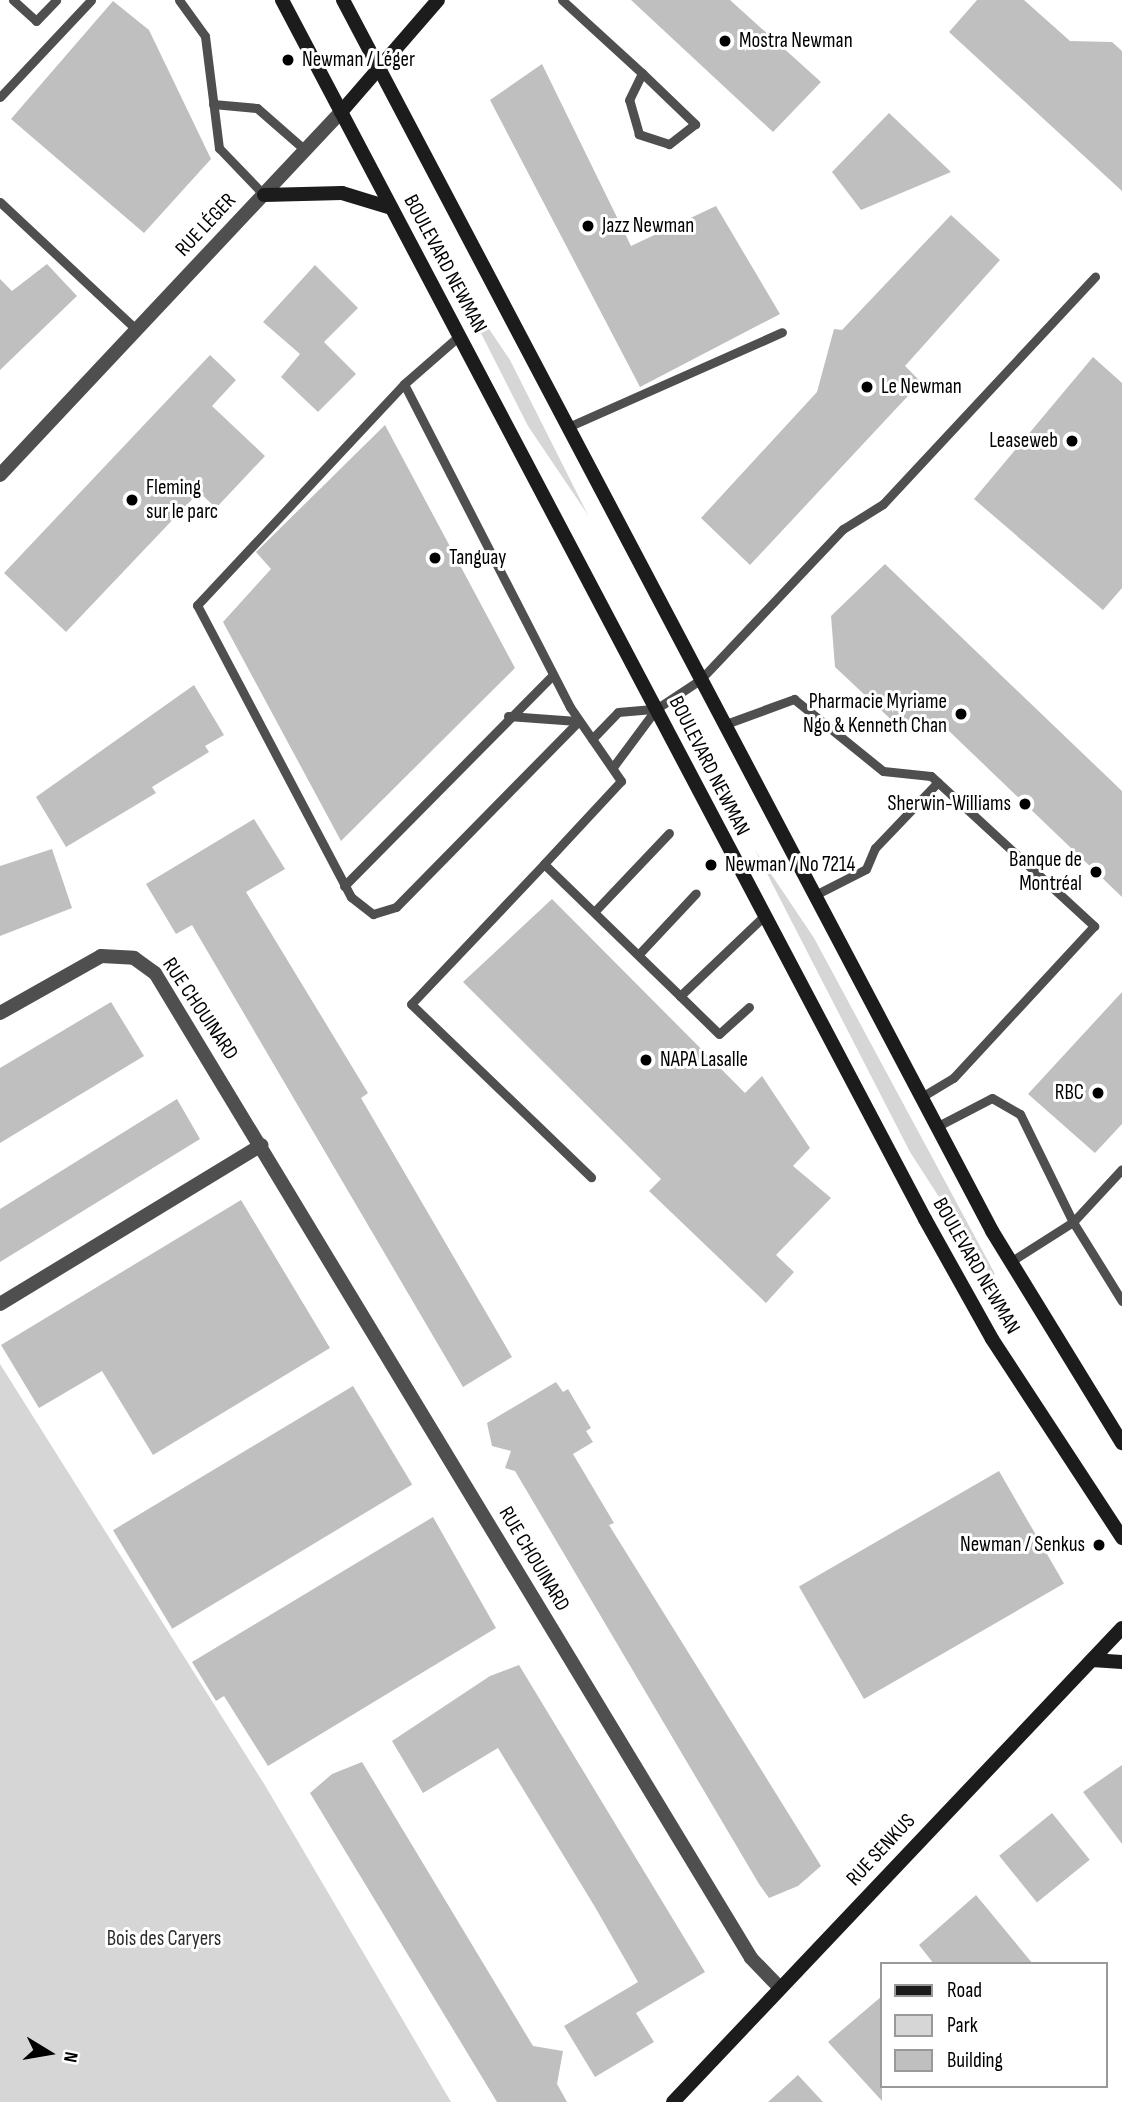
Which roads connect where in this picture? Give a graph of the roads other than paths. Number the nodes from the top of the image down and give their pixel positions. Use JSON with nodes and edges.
{"nodes":[{"id":1,"x":13,"y":0,"type":"edge"},
{"id":2,"x":56,"y":0,"type":"edge"},
{"id":3,"x":91,"y":0,"type":"edge"},
{"id":4,"x":178,"y":0,"type":"edge"},
{"id":5,"x":282,"y":0,"type":"edge"},
{"id":6,"x":343,"y":0,"type":"edge"},
{"id":7,"x":438,"y":0,"type":"edge"},
{"id":8,"x":562,"y":0,"type":"edge"},
{"id":9,"x":379,"y":67,"type":"junction"},
{"id":10,"x":642,"y":73,"type":"junction"},
{"id":11,"x":0,"y":97,"type":"edge"},
{"id":12,"x":214,"y":104,"type":"junction"},
{"id":13,"x":341,"y":112,"type":"junction"},
{"id":14,"x":305,"y":150,"type":"junction"},
{"id":15,"x":264,"y":195,"type":"junction"},
{"id":16,"x":0,"y":202,"type":"edge"},
{"id":17,"x":391,"y":208,"type":"junction"},
{"id":18,"x":1095,"y":277,"type":"dead end"},
{"id":19,"x":136,"y":330,"type":"junction"},
{"id":20,"x":782,"y":332,"type":"dead end"},
{"id":21,"x":459,"y":336,"type":"junction"},
{"id":22,"x":404,"y":384,"type":"junction"},
{"id":23,"x":568,"y":428,"type":"junction"},
{"id":24,"x":0,"y":475,"type":"edge"},
{"id":25,"x":553,"y":675,"type":"junction"},
{"id":26,"x":700,"y":680,"type":"junction"},
{"id":27,"x":656,"y":709,"type":"junction"},
{"id":28,"x":508,"y":716,"type":"junction"},
{"id":29,"x":579,"y":721,"type":"junction"},
{"id":30,"x":723,"y":725,"type":"junction"},
{"id":31,"x":592,"y":739,"type":"junction"},
{"id":32,"x":612,"y":767,"type":"junction"},
{"id":33,"x":938,"y":782,"type":"junction"},
{"id":34,"x":669,"y":834,"type":"dead end"},
{"id":35,"x":544,"y":864,"type":"junction"},
{"id":36,"x":344,"y":886,"type":"junction"},
{"id":37,"x":696,"y":893,"type":"dead end"},
{"id":38,"x":813,"y":896,"type":"junction"},
{"id":39,"x":596,"y":910,"type":"junction"},
{"id":40,"x":764,"y":916,"type":"junction"},
{"id":41,"x":639,"y":954,"type":"junction"},
{"id":42,"x":680,"y":996,"type":"junction"},
{"id":43,"x":749,"y":1007,"type":"dead end"},
{"id":44,"x":0,"y":1013,"type":"edge"},
{"id":45,"x":920,"y":1098,"type":"junction"},
{"id":46,"x":936,"y":1127,"type":"junction"},
{"id":47,"x":261,"y":1145,"type":"junction"},
{"id":48,"x":1122,"y":1169,"type":"edge"},
{"id":49,"x":590,"y":1177,"type":"dead end"},
{"id":50,"x":1073,"y":1222,"type":"junction"},
{"id":51,"x":1010,"y":1262,"type":"junction"},
{"id":52,"x":1122,"y":1301,"type":"edge"},
{"id":53,"x":0,"y":1304,"type":"edge"},
{"id":54,"x":1122,"y":1443,"type":"edge"},
{"id":55,"x":1122,"y":1538,"type":"edge"},
{"id":56,"x":1122,"y":1628,"type":"edge"},
{"id":57,"x":1092,"y":1660,"type":"junction"},
{"id":58,"x":1122,"y":1662,"type":"edge"},
{"id":59,"x":780,"y":1988,"type":"junction"},
{"id":60,"x":673,"y":2102,"type":"edge"}],
"edges":[{"from":1,"to":2,"type":"lane"},
{"from":3,"to":11,"type":"lane"},
{"from":4,"to":12,"type":"lane"},
{"from":5,"to":13,"type":"main road","name":"BOULEVARD NEWMAN"},
{"from":6,"to":9,"type":"main road","name":"BOULEVARD NEWMAN"},
{"from":7,"to":9,"type":"main road","name":"RUE LÉGER"},
{"from":8,"to":10,"type":"lane"},
{"from":9,"to":13,"type":"main road","name":"RUE LÉGER"},
{"from":9,"to":23,"type":"main road","name":"BOULEVARD NEWMAN"},
{"from":10,"to":10,"type":"lane"},
{"from":12,"to":14,"type":"lane"},
{"from":12,"to":15,"type":"lane"},
{"from":13,"to":14,"type":"street","name":"RUE LÉGER"},
{"from":13,"to":17,"type":"main road","name":"BOULEVARD NEWMAN"},
{"from":14,"to":15,"type":"street","name":"RUE LÉGER"},
{"from":15,"to":17,"type":"main road"},
{"from":15,"to":19,"type":"street","name":"RUE LÉGER"},
{"from":16,"to":19,"type":"lane"},
{"from":17,"to":21,"type":"main road","name":"BOULEVARD NEWMAN"},
{"from":18,"to":26,"type":"lane"},
{"from":19,"to":24,"type":"street","name":"RUE LÉGER"},
{"from":20,"to":23,"type":"lane"},
{"from":21,"to":22,"type":"lane"},
{"from":21,"to":27,"type":"main road","name":"BOULEVARD NEWMAN"},
{"from":22,"to":25,"type":"lane"},
{"from":22,"to":36,"type":"lane"},
{"from":23,"to":26,"type":"main road","name":"BOULEVARD NEWMAN"},
{"from":25,"to":28,"type":"lane"},
{"from":25,"to":29,"type":"lane"},
{"from":26,"to":27,"type":"lane"},
{"from":26,"to":30,"type":"main road","name":"BOULEVARD NEWMAN"},
{"from":27,"to":31,"type":"lane"},
{"from":27,"to":32,"type":"lane"},
{"from":27,"to":40,"type":"main road","name":"BOULEVARD NEWMAN"},
{"from":28,"to":29,"type":"lane"},
{"from":28,"to":36,"type":"lane"},
{"from":29,"to":31,"type":"lane"},
{"from":29,"to":36,"type":"lane"},
{"from":30,"to":33,"type":"lane"},
{"from":30,"to":38,"type":"main road","name":"BOULEVARD NEWMAN"},
{"from":31,"to":32,"type":"lane"},
{"from":32,"to":35,"type":"lane"},
{"from":33,"to":38,"type":"lane"},
{"from":33,"to":45,"type":"lane"},
{"from":34,"to":39,"type":"lane"},
{"from":35,"to":39,"type":"lane"},
{"from":35,"to":49,"type":"lane"},
{"from":37,"to":41,"type":"lane"},
{"from":38,"to":45,"type":"main road","name":"BOULEVARD NEWMAN"},
{"from":39,"to":41,"type":"lane"},
{"from":40,"to":42,"type":"lane"},
{"from":40,"to":55,"type":"main road","name":"BOULEVARD NEWMAN"},
{"from":41,"to":42,"type":"lane"},
{"from":42,"to":43,"type":"lane"},
{"from":44,"to":47,"type":"street","name":"RUE CHOUINARD"},
{"from":45,"to":46,"type":"main road","name":"BOULEVARD NEWMAN"},
{"from":46,"to":50,"type":"lane"},
{"from":46,"to":51,"type":"main road","name":"BOULEVARD NEWMAN"},
{"from":47,"to":53,"type":"street"},
{"from":47,"to":59,"type":"street","name":"RUE CHOUINARD"},
{"from":48,"to":50,"type":"lane"},
{"from":50,"to":51,"type":"lane"},
{"from":50,"to":52,"type":"lane"},
{"from":51,"to":54,"type":"main road","name":"BOULEVARD NEWMAN"},
{"from":56,"to":57,"type":"main road","name":"RUE SENKUS"},
{"from":57,"to":58,"type":"main road"},
{"from":57,"to":59,"type":"main road","name":"RUE SENKUS"},
{"from":59,"to":60,"type":"main road","name":"RUE SENKUS"}]}
